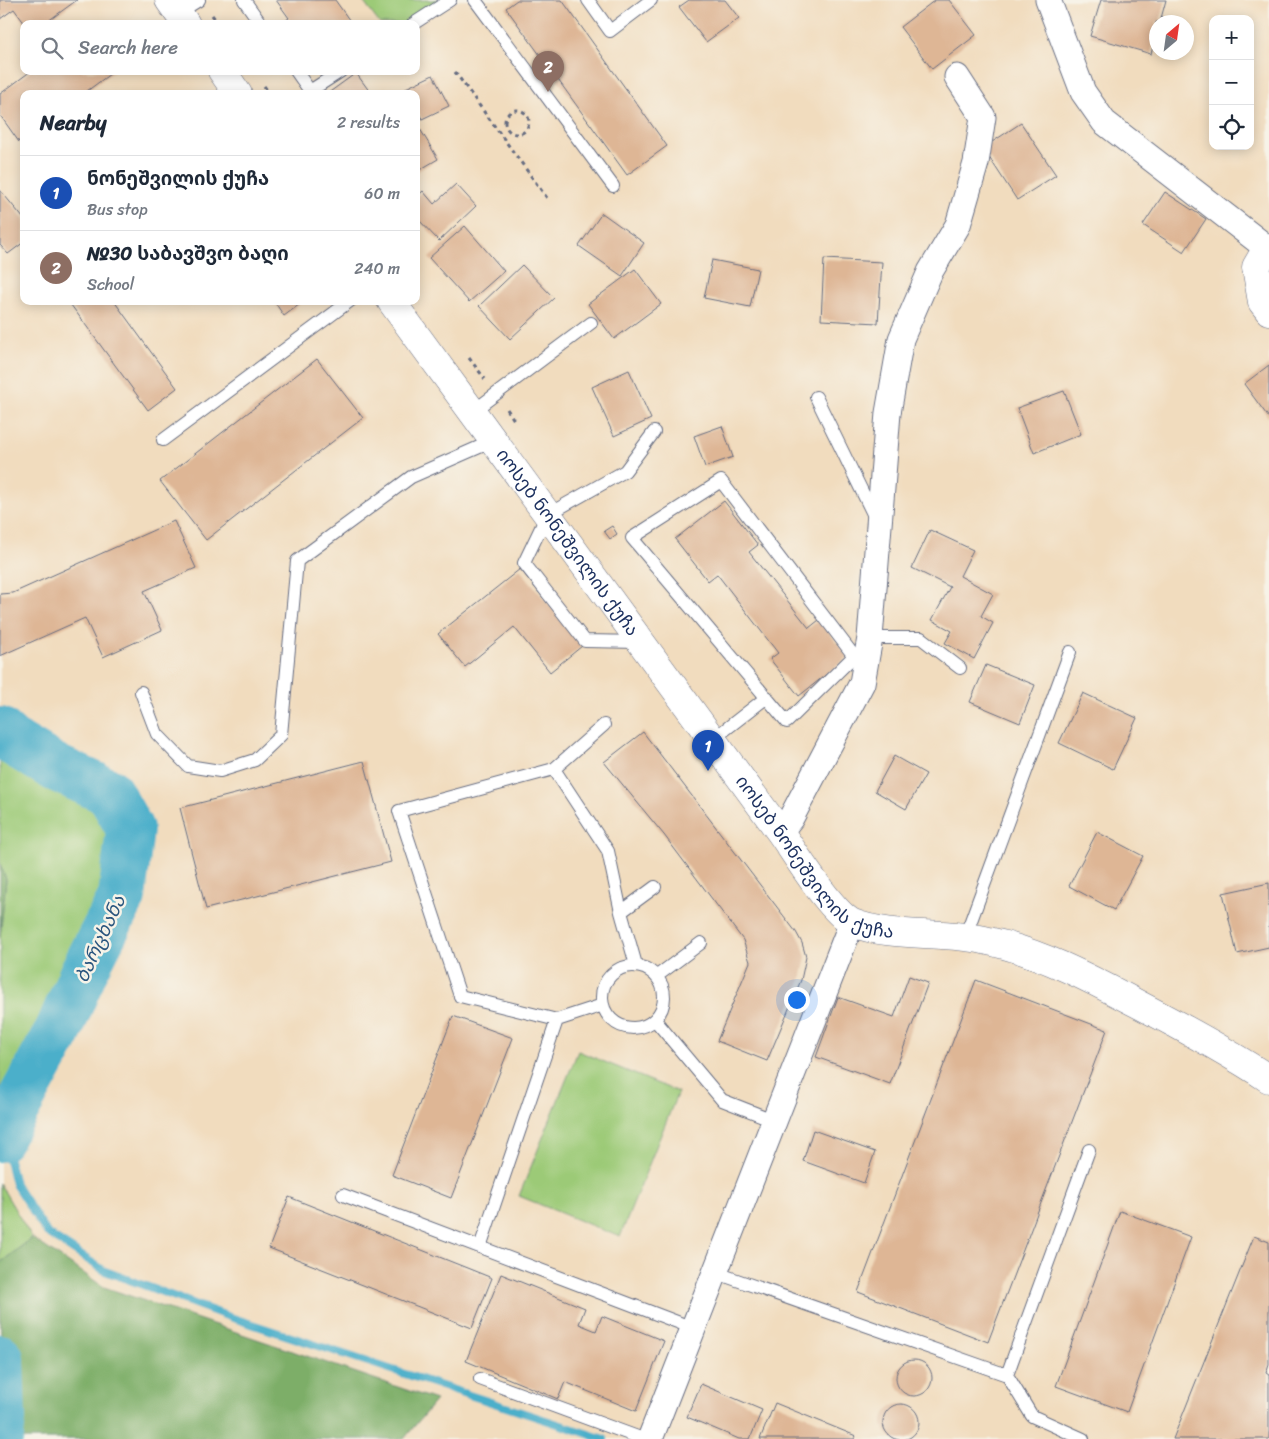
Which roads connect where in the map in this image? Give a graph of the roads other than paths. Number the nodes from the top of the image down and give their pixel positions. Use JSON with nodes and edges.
{"nodes":[{"id":1,"x":244,"y":0,"type":"edge"},
{"id":2,"x":450,"y":0,"type":"edge"},
{"id":3,"x":475,"y":0,"type":"edge"},
{"id":4,"x":588,"y":0,"type":"edge"},
{"id":5,"x":650,"y":0,"type":"edge"},
{"id":6,"x":1048,"y":0,"type":"edge"},
{"id":7,"x":258,"y":20,"type":"edge"},
{"id":8,"x":420,"y":20,"type":"edge"},
{"id":9,"x":225,"y":75,"type":"edge"},
{"id":10,"x":299,"y":75,"type":"edge"},
{"id":11,"x":335,"y":75,"type":"edge"},
{"id":12,"x":957,"y":78,"type":"dead end"},
{"id":13,"x":235,"y":90,"type":"edge"},
{"id":14,"x":309,"y":90,"type":"edge"},
{"id":15,"x":313,"y":90,"type":"edge"},
{"id":16,"x":613,"y":186,"type":"dead end"},
{"id":17,"x":1268,"y":248,"type":"edge"},
{"id":18,"x":345,"y":305,"type":"edge"},
{"id":19,"x":394,"y":305,"type":"edge"},
{"id":20,"x":1269,"y":311,"type":"edge"},
{"id":21,"x":590,"y":323,"type":"dead end"},
{"id":22,"x":816,"y":398,"type":"dead end"},
{"id":23,"x":472,"y":412,"type":"junction"},
{"id":24,"x":654,"y":432,"type":"dead end"},
{"id":25,"x":163,"y":440,"type":"dead end"},
{"id":26,"x":493,"y":441,"type":"junction"},
{"id":27,"x":547,"y":515,"type":"junction"},
{"id":28,"x":879,"y":527,"type":"junction"},
{"id":29,"x":870,"y":638,"type":"junction"},
{"id":30,"x":640,"y":642,"type":"junction"},
{"id":31,"x":1070,"y":652,"type":"dead end"},
{"id":32,"x":960,"y":668,"type":"dead end"},
{"id":33,"x":141,"y":692,"type":"dead end"},
{"id":34,"x":767,"y":697,"type":"junction"},
{"id":35,"x":604,"y":725,"type":"dead end"},
{"id":36,"x":712,"y":740,"type":"junction"},
{"id":37,"x":554,"y":769,"type":"junction"},
{"id":38,"x":780,"y":832,"type":"junction"},
{"id":39,"x":655,"y":887,"type":"dead end"},
{"id":40,"x":621,"y":912,"type":"junction"},
{"id":41,"x":852,"y":922,"type":"junction"},
{"id":42,"x":965,"y":937,"type":"junction"},
{"id":43,"x":701,"y":943,"type":"dead end"},
{"id":44,"x":636,"y":965,"type":"junction"},
{"id":45,"x":657,"y":976,"type":"junction"},
{"id":46,"x":603,"y":1006,"type":"junction"},
{"id":47,"x":557,"y":1020,"type":"junction"},
{"id":48,"x":655,"y":1020,"type":"junction"},
{"id":49,"x":1269,"y":1079,"type":"edge"},
{"id":50,"x":773,"y":1120,"type":"junction"},
{"id":51,"x":1089,"y":1150,"type":"dead end"},
{"id":52,"x":342,"y":1195,"type":"dead end"},
{"id":53,"x":480,"y":1247,"type":"junction"},
{"id":54,"x":714,"y":1272,"type":"junction"},
{"id":55,"x":693,"y":1328,"type":"junction"},
{"id":56,"x":1007,"y":1375,"type":"junction"},
{"id":57,"x":480,"y":1379,"type":"dead end"},
{"id":58,"x":643,"y":1439,"type":"edge"},
{"id":59,"x":650,"y":1439,"type":"edge"},
{"id":60,"x":1083,"y":1439,"type":"edge"}],
"edges":[{"from":1,"to":7,"type":"lane"},
{"from":2,"to":8,"type":"lane"},
{"from":3,"to":16,"type":"lane"},
{"from":4,"to":5,"type":"lane"},
{"from":6,"to":17,"type":"street"},
{"from":9,"to":13,"type":"street"},
{"from":10,"to":14,"type":"lane"},
{"from":11,"to":15,"type":"lane"},
{"from":12,"to":28,"type":"street"},
{"from":17,"to":20,"type":"street"},
{"from":18,"to":25,"type":"lane"},
{"from":19,"to":23,"type":"street","name":"იოსებ ნონეშვილის ქუჩა"},
{"from":21,"to":23,"type":"lane"},
{"from":22,"to":28,"type":"lane"},
{"from":23,"to":26,"type":"street","name":"იოსებ ნონეშვილის ქუჩა"},
{"from":24,"to":27,"type":"lane"},
{"from":26,"to":27,"type":"street","name":"იოსებ ნონეშვილის ქუჩა"},
{"from":26,"to":33,"type":"lane"},
{"from":27,"to":30,"type":"street","name":"იოსებ ნონეშვილის ქუჩა"},
{"from":27,"to":30,"type":"lane"},
{"from":28,"to":29,"type":"street"},
{"from":29,"to":32,"type":"lane"},
{"from":29,"to":38,"type":"street"},
{"from":30,"to":36,"type":"street","name":"იოსებ ნონეშვილის ქუჩა"},
{"from":31,"to":42,"type":"lane"},
{"from":34,"to":34,"type":"lane"},
{"from":34,"to":36,"type":"lane"},
{"from":35,"to":37,"type":"lane"},
{"from":36,"to":38,"type":"street","name":"იოსებ ნონეშვილის ქუჩა"},
{"from":37,"to":40,"type":"lane"},
{"from":37,"to":47,"type":"lane"},
{"from":38,"to":41,"type":"street","name":"იოსებ ნონეშვილის ქუჩა"},
{"from":39,"to":40,"type":"lane"},
{"from":40,"to":44,"type":"lane"},
{"from":41,"to":42,"type":"street","name":"იოსებ ნონეშვილის ქუჩა"},
{"from":41,"to":50,"type":"street"},
{"from":42,"to":49,"type":"street","name":"იოსებ ნონეშვილის ქუჩა"},
{"from":43,"to":45,"type":"lane"},
{"from":44,"to":45,"type":"lane"},
{"from":44,"to":46,"type":"lane"},
{"from":45,"to":48,"type":"lane"},
{"from":46,"to":47,"type":"lane"},
{"from":46,"to":48,"type":"lane"},
{"from":47,"to":53,"type":"lane"},
{"from":48,"to":50,"type":"lane"},
{"from":50,"to":54,"type":"street"},
{"from":51,"to":56,"type":"lane"},
{"from":52,"to":53,"type":"lane"},
{"from":53,"to":55,"type":"lane"},
{"from":54,"to":55,"type":"street"},
{"from":54,"to":56,"type":"lane"},
{"from":55,"to":59,"type":"street"},
{"from":56,"to":60,"type":"lane"},
{"from":57,"to":58,"type":"lane"}]}
